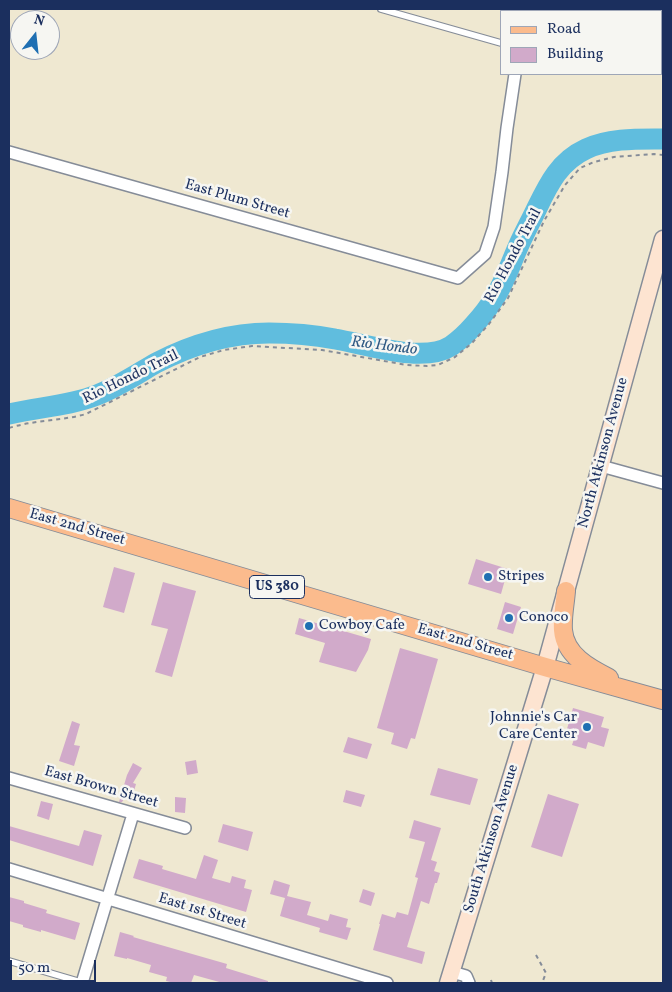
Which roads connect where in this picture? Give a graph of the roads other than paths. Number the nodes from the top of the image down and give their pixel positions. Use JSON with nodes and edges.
{"nodes":[{"id":1,"x":381,"y":9,"type":"edge"},
{"id":2,"x":500,"y":43,"type":"edge"},
{"id":3,"x":514,"y":75,"type":"edge"},
{"id":4,"x":9,"y":152,"type":"edge"},
{"id":5,"x":663,"y":239,"type":"edge"},
{"id":6,"x":601,"y":466,"type":"junction"},
{"id":7,"x":663,"y":483,"type":"edge"},
{"id":8,"x":9,"y":508,"type":"edge"},
{"id":9,"x":566,"y":591,"type":"junction"},
{"id":10,"x":545,"y":666,"type":"junction"},
{"id":11,"x":641,"y":694,"type":"junction"},
{"id":12,"x":663,"y":700,"type":"edge"},
{"id":13,"x":9,"y":778,"type":"edge"},
{"id":14,"x":134,"y":814,"type":"junction"},
{"id":15,"x":185,"y":828,"type":"dead end"},
{"id":16,"x":9,"y":869,"type":"edge"},
{"id":17,"x":108,"y":899,"type":"junction"},
{"id":18,"x":9,"y":961,"type":"edge"},
{"id":19,"x":450,"y":978,"type":"edge"},
{"id":20,"x":83,"y":983,"type":"edge"},
{"id":21,"x":387,"y":983,"type":"edge"},
{"id":22,"x":469,"y":983,"type":"edge"}],
"edges":[{"from":1,"to":2,"type":"lane"},
{"from":3,"to":4,"type":"street","name":"East Plum Street"},
{"from":5,"to":6,"type":"main road","name":"North Atkinson Avenue"},
{"from":6,"to":7,"type":"street"},
{"from":6,"to":9,"type":"main road","name":"North Atkinson Avenue"},
{"from":8,"to":10,"type":"main road","name":"East 2nd Street","number":"US 380"},
{"from":9,"to":10,"type":"main road","name":"North Atkinson Avenue"},
{"from":9,"to":11,"type":"main road"},
{"from":10,"to":11,"type":"main road","name":"East 2nd Street","number":"US 380"},
{"from":10,"to":19,"type":"main road","name":"South Atkinson Avenue"},
{"from":11,"to":12,"type":"main road","name":"East 2nd Street","number":"US 380"},
{"from":13,"to":14,"type":"street","name":"East Brown Street"},
{"from":14,"to":15,"type":"street","name":"East Brown Street"},
{"from":14,"to":17,"type":"street"},
{"from":16,"to":17,"type":"street","name":"East 1st Street"},
{"from":17,"to":20,"type":"street"},
{"from":17,"to":21,"type":"street","name":"East 1st Street"},
{"from":18,"to":20,"type":"lane"},
{"from":19,"to":22,"type":"street"}]}
